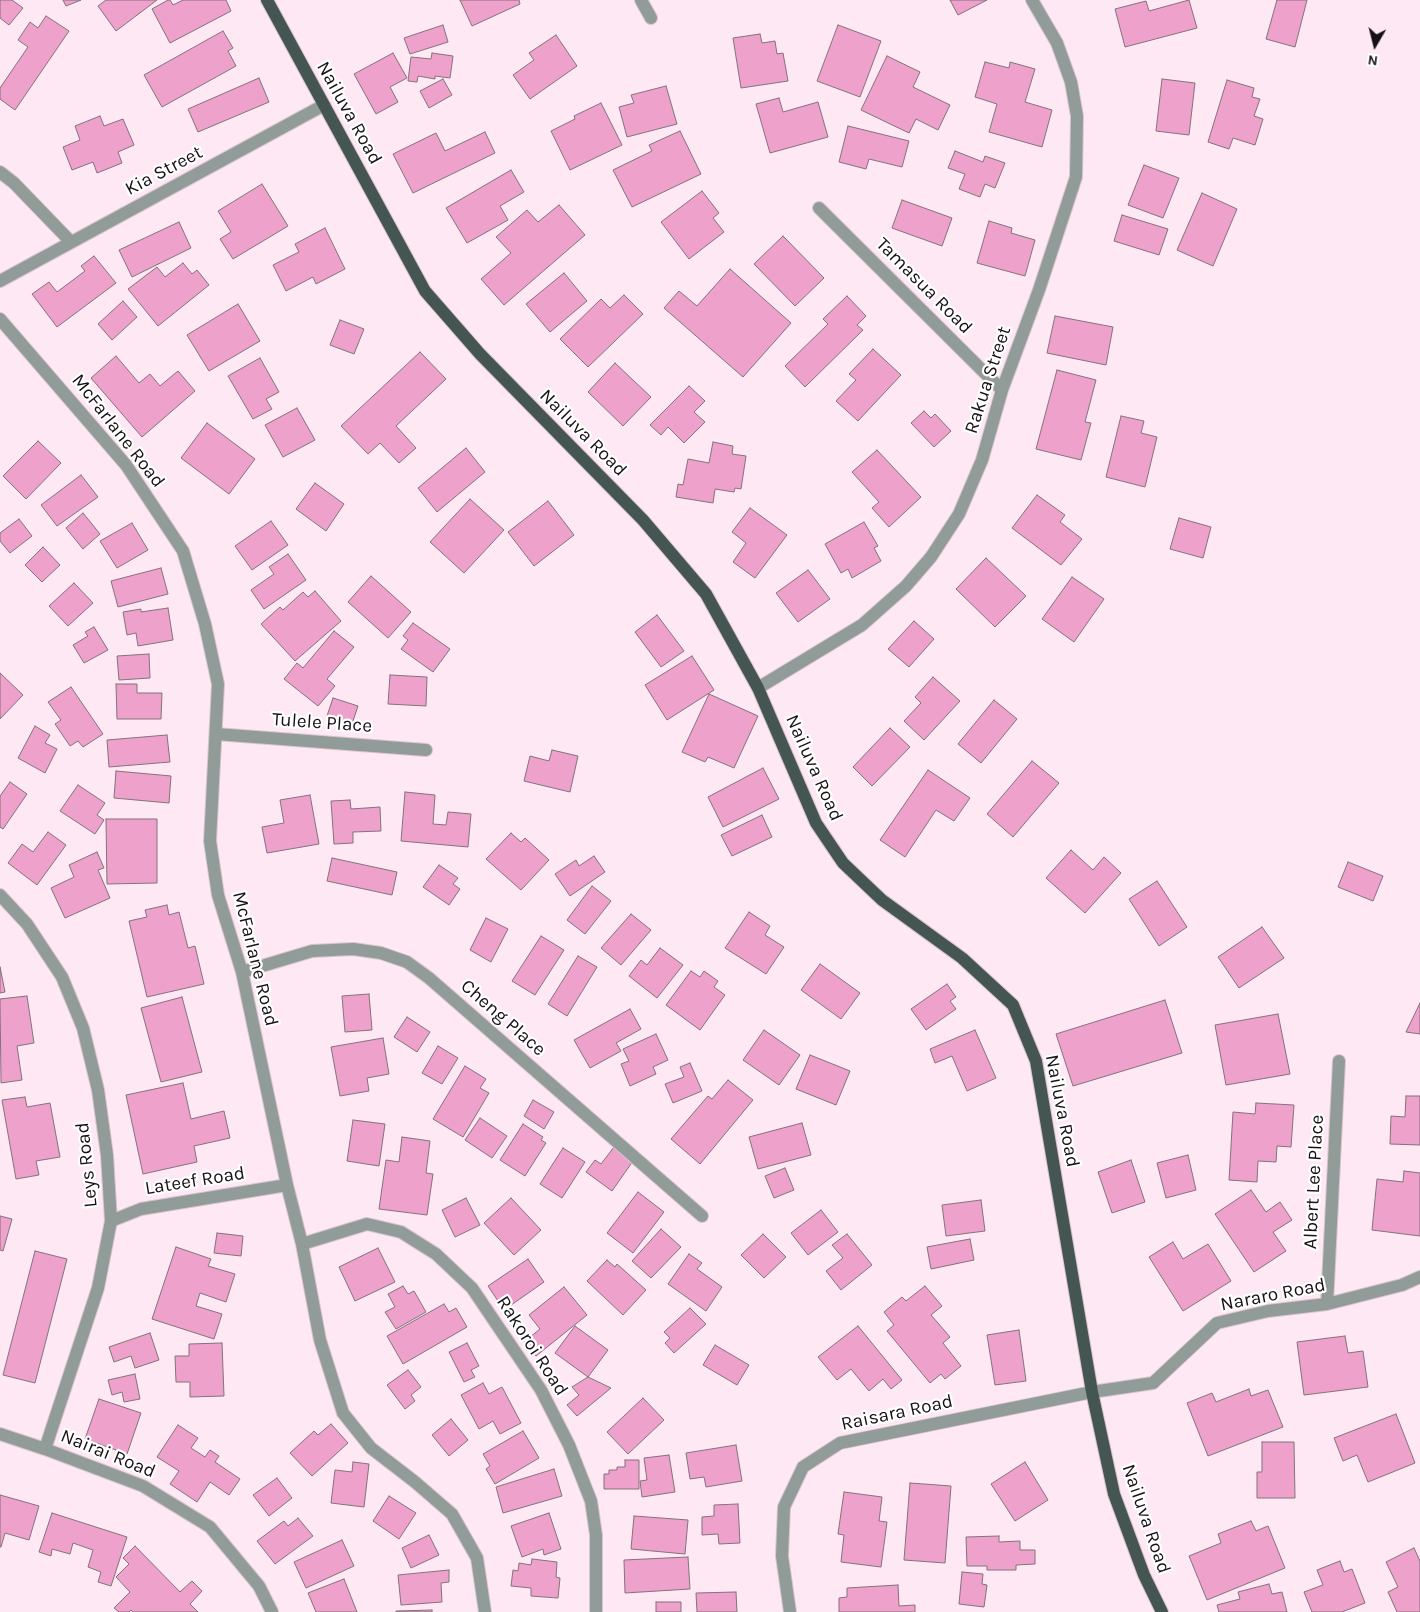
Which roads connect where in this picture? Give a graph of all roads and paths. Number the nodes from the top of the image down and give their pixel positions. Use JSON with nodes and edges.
{"nodes":[{"id":1,"x":267,"y":0,"type":"edge"},
{"id":2,"x":641,"y":0,"type":"edge"},
{"id":3,"x":1032,"y":0,"type":"edge"},
{"id":4,"x":651,"y":18,"type":"dead end"},
{"id":5,"x":324,"y":106,"type":"junction"},
{"id":6,"x":0,"y":172,"type":"edge"},
{"id":7,"x":819,"y":208,"type":"dead end"},
{"id":8,"x":71,"y":242,"type":"junction"},
{"id":9,"x":0,"y":281,"type":"edge"},
{"id":10,"x":0,"y":319,"type":"edge"},
{"id":11,"x":1002,"y":390,"type":"junction"},
{"id":12,"x":758,"y":688,"type":"junction"},
{"id":13,"x":216,"y":734,"type":"junction"},
{"id":14,"x":426,"y":750,"type":"dead end"},
{"id":15,"x":1,"y":897,"type":"edge"},
{"id":16,"x":242,"y":972,"type":"junction"},
{"id":17,"x":1339,"y":1061,"type":"dead end"},
{"id":18,"x":287,"y":1185,"type":"junction"},
{"id":19,"x":702,"y":1216,"type":"dead end"},
{"id":20,"x":111,"y":1220,"type":"junction"},
{"id":21,"x":302,"y":1244,"type":"junction"},
{"id":22,"x":1420,"y":1277,"type":"edge"},
{"id":23,"x":1326,"y":1304,"type":"junction"},
{"id":24,"x":1092,"y":1392,"type":"junction"},
{"id":25,"x":0,"y":1434,"type":"edge"},
{"id":26,"x":45,"y":1449,"type":"junction"},
{"id":27,"x":272,"y":1612,"type":"edge"},
{"id":28,"x":485,"y":1612,"type":"edge"},
{"id":29,"x":596,"y":1612,"type":"edge"},
{"id":30,"x":790,"y":1612,"type":"edge"},
{"id":31,"x":1162,"y":1612,"type":"edge"}],
"edges":[{"from":1,"to":5,"type":"main road","name":"Nailuva Road"},
{"from":2,"to":4,"type":"street"},
{"from":3,"to":11,"type":"street","name":"Rakua Street"},
{"from":5,"to":8,"type":"street","name":"Kia Street"},
{"from":5,"to":12,"type":"main road","name":"Nailuva Road"},
{"from":6,"to":8,"type":"street"},
{"from":7,"to":11,"type":"street","name":"Tamasua Road"},
{"from":8,"to":9,"type":"street","name":"Kia Street"},
{"from":10,"to":13,"type":"street","name":"McFarlane Road"},
{"from":11,"to":12,"type":"street","name":"Rakua Street"},
{"from":12,"to":24,"type":"main road","name":"Nailuva Road"},
{"from":13,"to":14,"type":"street","name":"Tulele Place"},
{"from":13,"to":16,"type":"street","name":"McFarlane Road"},
{"from":15,"to":20,"type":"street","name":"Leys Road"},
{"from":16,"to":18,"type":"street","name":"McFarlane Road"},
{"from":16,"to":19,"type":"street","name":"Cheng Place"},
{"from":17,"to":23,"type":"street","name":"Albert Lee Place"},
{"from":18,"to":20,"type":"street","name":"Lateef Road"},
{"from":18,"to":21,"type":"street","name":"McFarlane Road"},
{"from":20,"to":26,"type":"street","name":"Leys Road"},
{"from":21,"to":28,"type":"street","name":"McFarlane Road"},
{"from":21,"to":29,"type":"street","name":"Rakoroi Road"},
{"from":22,"to":23,"type":"street","name":"Nararo Road"},
{"from":23,"to":24,"type":"street","name":"Nararo Road"},
{"from":24,"to":30,"type":"street","name":"Raisara Road"},
{"from":24,"to":31,"type":"main road","name":"Nailuva Road"},
{"from":25,"to":26,"type":"street","name":"Nairai Road"},
{"from":26,"to":27,"type":"street","name":"Nairai Road"}]}
